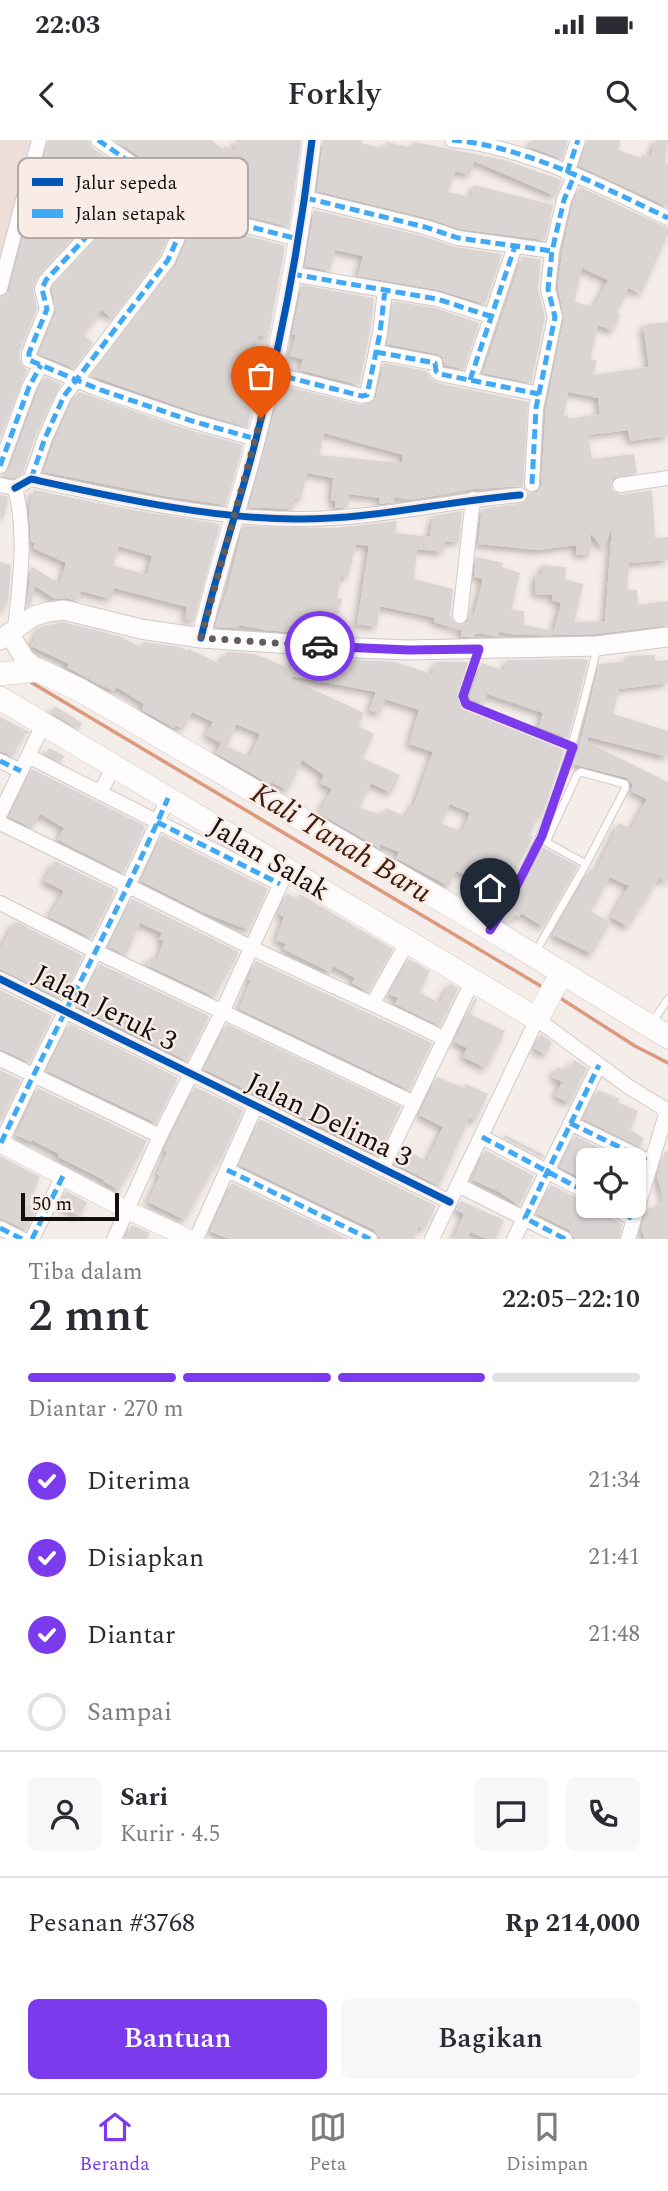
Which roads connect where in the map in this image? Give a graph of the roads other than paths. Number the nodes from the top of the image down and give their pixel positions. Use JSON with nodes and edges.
{"nodes":[{"id":1,"x":38,"y":140,"type":"edge"},
{"id":2,"x":98,"y":140,"type":"edge"},
{"id":3,"x":313,"y":140,"type":"edge"},
{"id":4,"x":452,"y":140,"type":"edge"},
{"id":5,"x":578,"y":140,"type":"edge"},
{"id":6,"x":33,"y":158,"type":"edge"},
{"id":7,"x":125,"y":158,"type":"edge"},
{"id":8,"x":570,"y":174,"type":"junction"},
{"id":9,"x":306,"y":198,"type":"junction"},
{"id":10,"x":18,"y":218,"type":"edge"},
{"id":11,"x":668,"y":218,"type":"edge"},
{"id":12,"x":248,"y":226,"type":"edge"},
{"id":13,"x":86,"y":238,"type":"edge"},
{"id":14,"x":178,"y":238,"type":"edge"},
{"id":15,"x":298,"y":239,"type":"junction"},
{"id":16,"x":514,"y":246,"type":"junction"},
{"id":17,"x":552,"y":251,"type":"junction"},
{"id":18,"x":292,"y":274,"type":"junction"},
{"id":19,"x":1,"y":284,"type":"edge"},
{"id":20,"x":385,"y":290,"type":"junction"},
{"id":21,"x":489,"y":316,"type":"junction"},
{"id":22,"x":376,"y":352,"type":"junction"},
{"id":23,"x":40,"y":365,"type":"junction"},
{"id":24,"x":271,"y":373,"type":"junction"},
{"id":25,"x":75,"y":379,"type":"junction"},
{"id":26,"x":470,"y":380,"type":"junction"},
{"id":27,"x":539,"y":394,"type":"junction"},
{"id":28,"x":256,"y":439,"type":"junction"},
{"id":29,"x":0,"y":466,"type":"edge"},
{"id":30,"x":668,"y":478,"type":"edge"},
{"id":31,"x":31,"y":479,"type":"junction"},
{"id":32,"x":532,"y":484,"type":"dead end"},
{"id":33,"x":0,"y":485,"type":"edge"},
{"id":34,"x":620,"y":485,"type":"dead end"},
{"id":35,"x":15,"y":488,"type":"junction"},
{"id":36,"x":520,"y":495,"type":"dead end"},
{"id":37,"x":473,"y":499,"type":"junction"},
{"id":38,"x":236,"y":514,"type":"junction"},
{"id":39,"x":460,"y":616,"type":"dead end"},
{"id":40,"x":8,"y":634,"type":"edge"},
{"id":41,"x":668,"y":637,"type":"edge"},
{"id":42,"x":201,"y":638,"type":"junction"},
{"id":43,"x":597,"y":646,"type":"junction"},
{"id":44,"x":479,"y":649,"type":"junction"},
{"id":45,"x":38,"y":670,"type":"junction"},
{"id":46,"x":0,"y":674,"type":"edge"},
{"id":47,"x":0,"y":698,"type":"edge"},
{"id":48,"x":44,"y":723,"type":"junction"},
{"id":49,"x":573,"y":747,"type":"junction"},
{"id":50,"x":28,"y":756,"type":"junction"},
{"id":51,"x":0,"y":761,"type":"edge"},
{"id":52,"x":114,"y":766,"type":"junction"},
{"id":53,"x":21,"y":771,"type":"junction"},
{"id":54,"x":100,"y":793,"type":"junction"},
{"id":55,"x":167,"y":798,"type":"junction"},
{"id":56,"x":0,"y":814,"type":"edge"},
{"id":57,"x":157,"y":822,"type":"junction"},
{"id":58,"x":0,"y":823,"type":"edge"},
{"id":59,"x":586,"y":864,"type":"junction"},
{"id":60,"x":284,"y":877,"type":"junction"},
{"id":61,"x":130,"y":885,"type":"junction"},
{"id":62,"x":0,"y":902,"type":"edge"},
{"id":63,"x":490,"y":930,"type":"junction"},
{"id":64,"x":407,"y":943,"type":"junction"},
{"id":65,"x":250,"y":947,"type":"junction"},
{"id":66,"x":97,"y":952,"type":"junction"},
{"id":67,"x":533,"y":956,"type":"junction"},
{"id":68,"x":0,"y":979,"type":"edge"},
{"id":69,"x":472,"y":982,"type":"junction"},
{"id":70,"x":549,"y":996,"type":"junction"},
{"id":71,"x":668,"y":999,"type":"edge"},
{"id":72,"x":373,"y":1003,"type":"junction"},
{"id":73,"x":66,"y":1012,"type":"junction"},
{"id":74,"x":222,"y":1012,"type":"junction"},
{"id":75,"x":659,"y":1032,"type":"edge"},
{"id":76,"x":445,"y":1039,"type":"junction"},
{"id":77,"x":0,"y":1059,"type":"edge"},
{"id":78,"x":599,"y":1065,"type":"junction"},
{"id":79,"x":33,"y":1074,"type":"junction"},
{"id":80,"x":190,"y":1076,"type":"junction"},
{"id":81,"x":414,"y":1103,"type":"junction"},
{"id":82,"x":255,"y":1107,"type":"junction"},
{"id":83,"x":668,"y":1111,"type":"edge"},
{"id":84,"x":570,"y":1124,"type":"junction"},
{"id":85,"x":160,"y":1136,"type":"junction"},
{"id":86,"x":482,"y":1138,"type":"junction"},
{"id":87,"x":0,"y":1143,"type":"edge"},
{"id":88,"x":650,"y":1162,"type":"junction"},
{"id":89,"x":382,"y":1169,"type":"junction"},
{"id":90,"x":227,"y":1170,"type":"junction"},
{"id":91,"x":547,"y":1170,"type":"junction"},
{"id":92,"x":63,"y":1175,"type":"junction"},
{"id":93,"x":458,"y":1185,"type":"junction"},
{"id":94,"x":576,"y":1186,"type":"edge"},
{"id":95,"x":450,"y":1202,"type":"junction"},
{"id":96,"x":127,"y":1210,"type":"junction"},
{"id":97,"x":525,"y":1218,"type":"junction"},
{"id":98,"x":633,"y":1219,"type":"joint"},
{"id":99,"x":0,"y":1228,"type":"edge"},
{"id":100,"x":22,"y":1239,"type":"edge"},
{"id":101,"x":32,"y":1239,"type":"edge"},
{"id":102,"x":114,"y":1239,"type":"edge"},
{"id":103,"x":190,"y":1239,"type":"edge"},
{"id":104,"x":196,"y":1239,"type":"edge"},
{"id":105,"x":370,"y":1239,"type":"edge"},
{"id":106,"x":432,"y":1239,"type":"edge"},
{"id":107,"x":514,"y":1239,"type":"edge"},
{"id":108,"x":565,"y":1239,"type":"edge"},
{"id":109,"x":628,"y":1239,"type":"edge"}],
"edges":[{"from":1,"to":6,"type":"street"},
{"from":2,"to":7,"type":"street"},
{"from":3,"to":9,"type":"street"},
{"from":4,"to":8,"type":"street"},
{"from":5,"to":8,"type":"street"},
{"from":8,"to":11,"type":"street"},
{"from":8,"to":17,"type":"street"},
{"from":9,"to":15,"type":"street"},
{"from":9,"to":16,"type":"street"},
{"from":10,"to":19,"type":"street"},
{"from":12,"to":15,"type":"street"},
{"from":13,"to":23,"type":"street"},
{"from":14,"to":25,"type":"street"},
{"from":15,"to":18,"type":"street"},
{"from":16,"to":17,"type":"street"},
{"from":16,"to":21,"type":"street"},
{"from":17,"to":27,"type":"street"},
{"from":18,"to":20,"type":"street"},
{"from":18,"to":24,"type":"street"},
{"from":20,"to":21,"type":"street"},
{"from":20,"to":22,"type":"street"},
{"from":21,"to":26,"type":"street"},
{"from":22,"to":24,"type":"street"},
{"from":22,"to":26,"type":"street"},
{"from":23,"to":25,"type":"street"},
{"from":23,"to":29,"type":"street"},
{"from":24,"to":28,"type":"street"},
{"from":25,"to":28,"type":"street"},
{"from":25,"to":31,"type":"street"},
{"from":26,"to":27,"type":"street"},
{"from":27,"to":32,"type":"street"},
{"from":28,"to":38,"type":"street"},
{"from":30,"to":34,"type":"street"},
{"from":31,"to":35,"type":"street"},
{"from":31,"to":38,"type":"street"},
{"from":33,"to":35,"type":"street"},
{"from":35,"to":40,"type":"street"},
{"from":36,"to":37,"type":"street"},
{"from":37,"to":38,"type":"street"},
{"from":37,"to":39,"type":"street"},
{"from":38,"to":42,"type":"street"},
{"from":40,"to":42,"type":"main road"},
{"from":40,"to":45,"type":"main road"},
{"from":41,"to":43,"type":"main road"},
{"from":42,"to":44,"type":"main road"},
{"from":43,"to":44,"type":"main road"},
{"from":43,"to":49,"type":"lane"},
{"from":44,"to":49,"type":"lane"},
{"from":45,"to":46,"type":"highway"},
{"from":45,"to":63,"type":"highway"},
{"from":47,"to":48,"type":"highway","name":"Jalan Salak"},
{"from":48,"to":50,"type":"street"},
{"from":48,"to":52,"type":"highway","name":"Jalan Salak"},
{"from":49,"to":63,"type":"lane"},
{"from":50,"to":53,"type":"street"},
{"from":50,"to":54,"type":"street"},
{"from":51,"to":53,"type":"street"},
{"from":52,"to":54,"type":"street"},
{"from":52,"to":55,"type":"highway","name":"Jalan Salak"},
{"from":53,"to":56,"type":"street"},
{"from":54,"to":57,"type":"street"},
{"from":55,"to":57,"type":"street"},
{"from":55,"to":60,"type":"highway","name":"Jalan Salak"},
{"from":57,"to":60,"type":"street"},
{"from":57,"to":61,"type":"street"},
{"from":58,"to":61,"type":"street"},
{"from":59,"to":59,"type":"lane"},
{"from":59,"to":67,"type":"lane"},
{"from":60,"to":64,"type":"highway","name":"Jalan Salak"},
{"from":60,"to":65,"type":"street"},
{"from":61,"to":65,"type":"street"},
{"from":61,"to":66,"type":"street"},
{"from":62,"to":66,"type":"street"},
{"from":63,"to":67,"type":"highway"},
{"from":64,"to":69,"type":"highway","name":"Jalan Salak"},
{"from":64,"to":72,"type":"street"},
{"from":65,"to":72,"type":"street"},
{"from":65,"to":74,"type":"street"},
{"from":66,"to":73,"type":"street"},
{"from":66,"to":74,"type":"street"},
{"from":67,"to":70,"type":"highway"},
{"from":68,"to":73,"type":"street","name":"Jalan Jeruk 3"},
{"from":69,"to":70,"type":"highway","name":"Jalan Salak"},
{"from":69,"to":76,"type":"street"},
{"from":70,"to":75,"type":"highway"},
{"from":70,"to":78,"type":"street"},
{"from":70,"to":86,"type":"street"},
{"from":71,"to":75,"type":"lane"},
{"from":72,"to":76,"type":"street"},
{"from":73,"to":79,"type":"street"},
{"from":73,"to":80,"type":"street","name":"Jalan Jeruk 3"},
{"from":74,"to":80,"type":"street"},
{"from":74,"to":81,"type":"street"},
{"from":76,"to":81,"type":"street"},
{"from":77,"to":79,"type":"street"},
{"from":78,"to":83,"type":"street"},
{"from":78,"to":84,"type":"street"},
{"from":79,"to":85,"type":"street"},
{"from":79,"to":87,"type":"street"},
{"from":80,"to":82,"type":"street","name":"Jalan Delima 3"},
{"from":80,"to":85,"type":"street"},
{"from":81,"to":89,"type":"street"},
{"from":82,"to":89,"type":"street","name":"Jalan Delima 3"},
{"from":82,"to":90,"type":"street"},
{"from":83,"to":88,"type":"street"},
{"from":84,"to":88,"type":"street"},
{"from":84,"to":91,"type":"street"},
{"from":85,"to":96,"type":"street"},
{"from":86,"to":91,"type":"street"},
{"from":86,"to":93,"type":"street"},
{"from":87,"to":92,"type":"street"},
{"from":88,"to":98,"type":"street"},
{"from":89,"to":95,"type":"street","name":"Jalan Delima 3"},
{"from":90,"to":104,"type":"street"},
{"from":90,"to":105,"type":"street"},
{"from":91,"to":94,"type":"street"},
{"from":91,"to":97,"type":"street"},
{"from":92,"to":96,"type":"street"},
{"from":92,"to":101,"type":"street"},
{"from":93,"to":95,"type":"street"},
{"from":93,"to":97,"type":"street"},
{"from":95,"to":106,"type":"street"},
{"from":96,"to":102,"type":"street"},
{"from":96,"to":103,"type":"street"},
{"from":97,"to":107,"type":"street"},
{"from":97,"to":108,"type":"street"},
{"from":98,"to":109,"type":"street"},
{"from":99,"to":100,"type":"street"}]}
